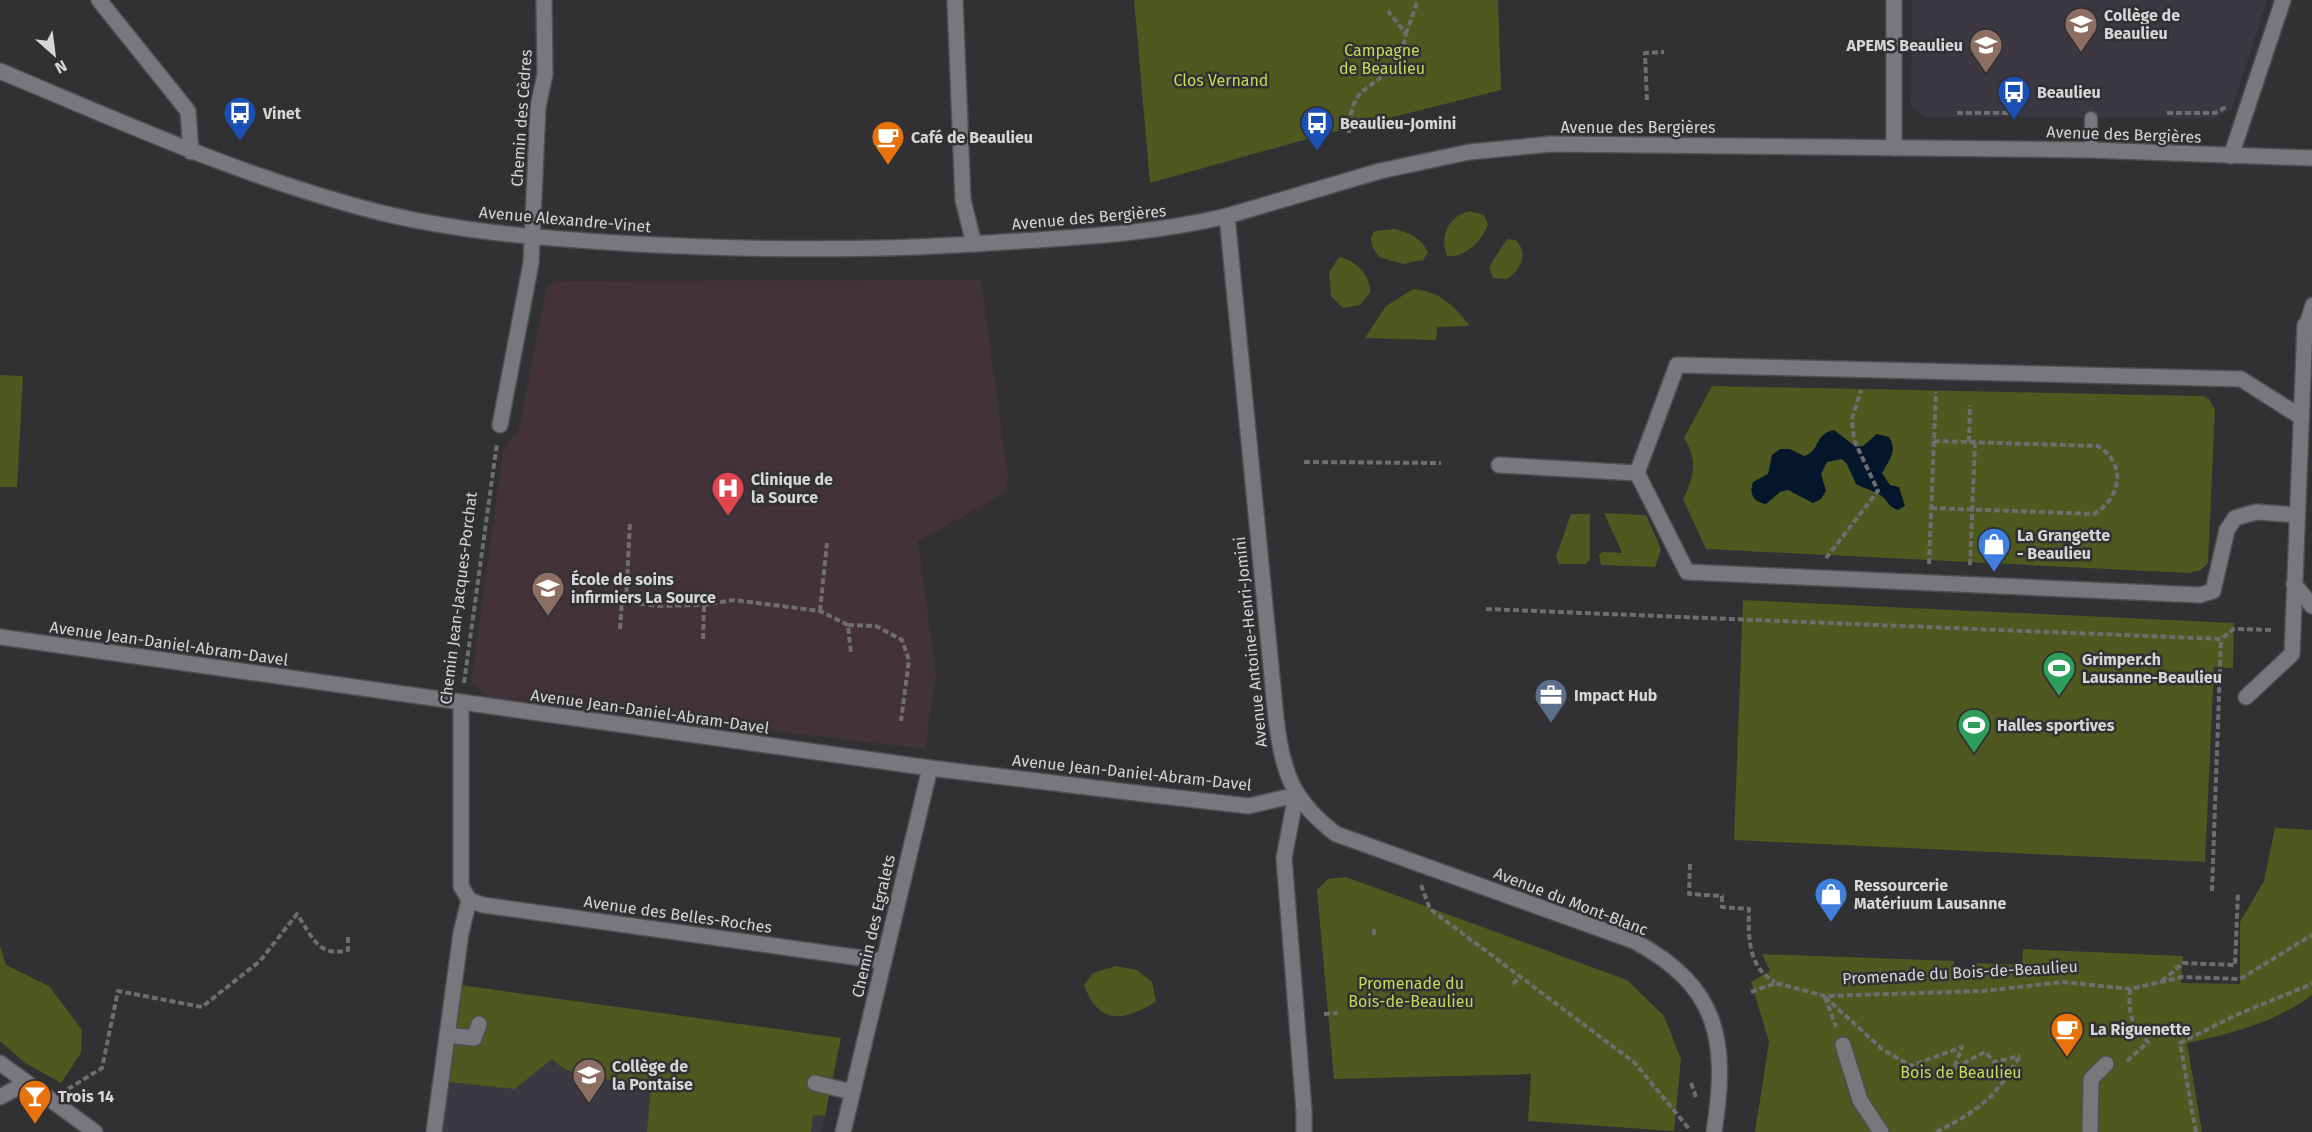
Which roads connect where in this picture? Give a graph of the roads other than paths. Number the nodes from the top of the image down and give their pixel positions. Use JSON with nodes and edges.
{"nodes":[{"id":1,"x":99,"y":0,"type":"edge"},
{"id":2,"x":544,"y":0,"type":"edge"},
{"id":3,"x":955,"y":0,"type":"edge"},
{"id":4,"x":1894,"y":0,"type":"edge"},
{"id":5,"x":2283,"y":0,"type":"edge"},
{"id":6,"x":0,"y":71,"type":"edge"},
{"id":7,"x":2091,"y":118,"type":"dead end"},
{"id":8,"x":1894,"y":148,"type":"junction"},
{"id":9,"x":2091,"y":150,"type":"junction"},
{"id":10,"x":191,"y":152,"type":"junction"},
{"id":11,"x":2230,"y":156,"type":"junction"},
{"id":12,"x":2312,"y":158,"type":"edge"},
{"id":13,"x":1227,"y":216,"type":"junction"},
{"id":14,"x":532,"y":238,"type":"junction"},
{"id":15,"x":974,"y":244,"type":"junction"},
{"id":16,"x":2312,"y":304,"type":"edge"},
{"id":17,"x":2305,"y":325,"type":"joint"},
{"id":18,"x":2301,"y":417,"type":"junction"},
{"id":19,"x":500,"y":425,"type":"road end"},
{"id":20,"x":1499,"y":465,"type":"dead end"},
{"id":21,"x":1637,"y":473,"type":"junction"},
{"id":22,"x":2297,"y":515,"type":"junction"},
{"id":23,"x":2294,"y":584,"type":"junction"},
{"id":24,"x":2312,"y":606,"type":"edge"},
{"id":25,"x":0,"y":637,"type":"edge"},
{"id":26,"x":2246,"y":697,"type":"dead end"},
{"id":27,"x":461,"y":702,"type":"junction"},
{"id":28,"x":930,"y":768,"type":"junction"},
{"id":29,"x":1296,"y":795,"type":"junction"},
{"id":30,"x":469,"y":900,"type":"junction"},
{"id":31,"x":883,"y":961,"type":"junction"},
{"id":32,"x":478,"y":1024,"type":"dead end"},
{"id":33,"x":447,"y":1035,"type":"junction"},
{"id":34,"x":1843,"y":1045,"type":"road end"},
{"id":35,"x":0,"y":1063,"type":"edge"},
{"id":36,"x":2106,"y":1064,"type":"dead end"},
{"id":37,"x":26,"y":1083,"type":"junction"},
{"id":38,"x":814,"y":1083,"type":"dead end"},
{"id":39,"x":852,"y":1092,"type":"junction"},
{"id":40,"x":0,"y":1097,"type":"edge"},
{"id":41,"x":95,"y":1132,"type":"edge"},
{"id":42,"x":434,"y":1132,"type":"edge"},
{"id":43,"x":843,"y":1132,"type":"edge"},
{"id":44,"x":1304,"y":1132,"type":"edge"},
{"id":45,"x":1714,"y":1132,"type":"edge"},
{"id":46,"x":1881,"y":1132,"type":"edge"},
{"id":47,"x":2091,"y":1132,"type":"edge"}],
"edges":[{"from":1,"to":10,"type":"street"},
{"from":2,"to":14,"type":"street","name":"Chemin des Cèdres"},
{"from":3,"to":15,"type":"street"},
{"from":4,"to":8,"type":"street"},
{"from":5,"to":11,"type":"street"},
{"from":6,"to":10,"type":"street","name":"Avenue Alexandre-Vinet"},
{"from":7,"to":9,"type":"lane"},
{"from":8,"to":9,"type":"street","name":"Avenue des Bergières"},
{"from":8,"to":13,"type":"street","name":"Avenue des Bergières"},
{"from":9,"to":11,"type":"street","name":"Avenue des Bergières"},
{"from":10,"to":14,"type":"street","name":"Avenue Alexandre-Vinet"},
{"from":11,"to":12,"type":"street","name":"Avenue des Bergières"},
{"from":13,"to":15,"type":"street","name":"Avenue des Bergières"},
{"from":13,"to":29,"type":"street","name":"Avenue Antoine-Henri-Jomini"},
{"from":14,"to":15,"type":"street","name":"Avenue Alexandre-Vinet"},
{"from":14,"to":19,"type":"street"},
{"from":16,"to":17,"type":"lane"},
{"from":17,"to":18,"type":"street"},
{"from":18,"to":21,"type":"street"},
{"from":18,"to":22,"type":"street"},
{"from":20,"to":21,"type":"street"},
{"from":21,"to":22,"type":"street"},
{"from":22,"to":23,"type":"street"},
{"from":23,"to":24,"type":"street"},
{"from":23,"to":26,"type":"street"},
{"from":25,"to":27,"type":"street","name":"Avenue Jean-Daniel-Abram-Davel"},
{"from":27,"to":28,"type":"street","name":"Avenue Jean-Daniel-Abram-Davel"},
{"from":27,"to":30,"type":"street","name":"Chemin Jean-Jacques-Porchat"},
{"from":28,"to":29,"type":"street","name":"Avenue Jean-Daniel-Abram-Davel"},
{"from":28,"to":31,"type":"street","name":"Chemin des Egralets"},
{"from":29,"to":44,"type":"street"},
{"from":29,"to":45,"type":"street","name":"Avenue du Mont-Blanc"},
{"from":30,"to":31,"type":"street","name":"Avenue des Belles-Roches"},
{"from":30,"to":33,"type":"street","name":"Chemin Jean-Jacques-Porchat"},
{"from":31,"to":39,"type":"street","name":"Chemin des Egralets"},
{"from":32,"to":33,"type":"street"},
{"from":33,"to":42,"type":"street","name":"Chemin Jean-Jacques-Porchat"},
{"from":34,"to":46,"type":"street"},
{"from":35,"to":37,"type":"street"},
{"from":36,"to":47,"type":"street"},
{"from":37,"to":40,"type":"street"},
{"from":37,"to":41,"type":"street"},
{"from":38,"to":39,"type":"street"},
{"from":39,"to":43,"type":"street","name":"Chemin des Egralets"}]}
